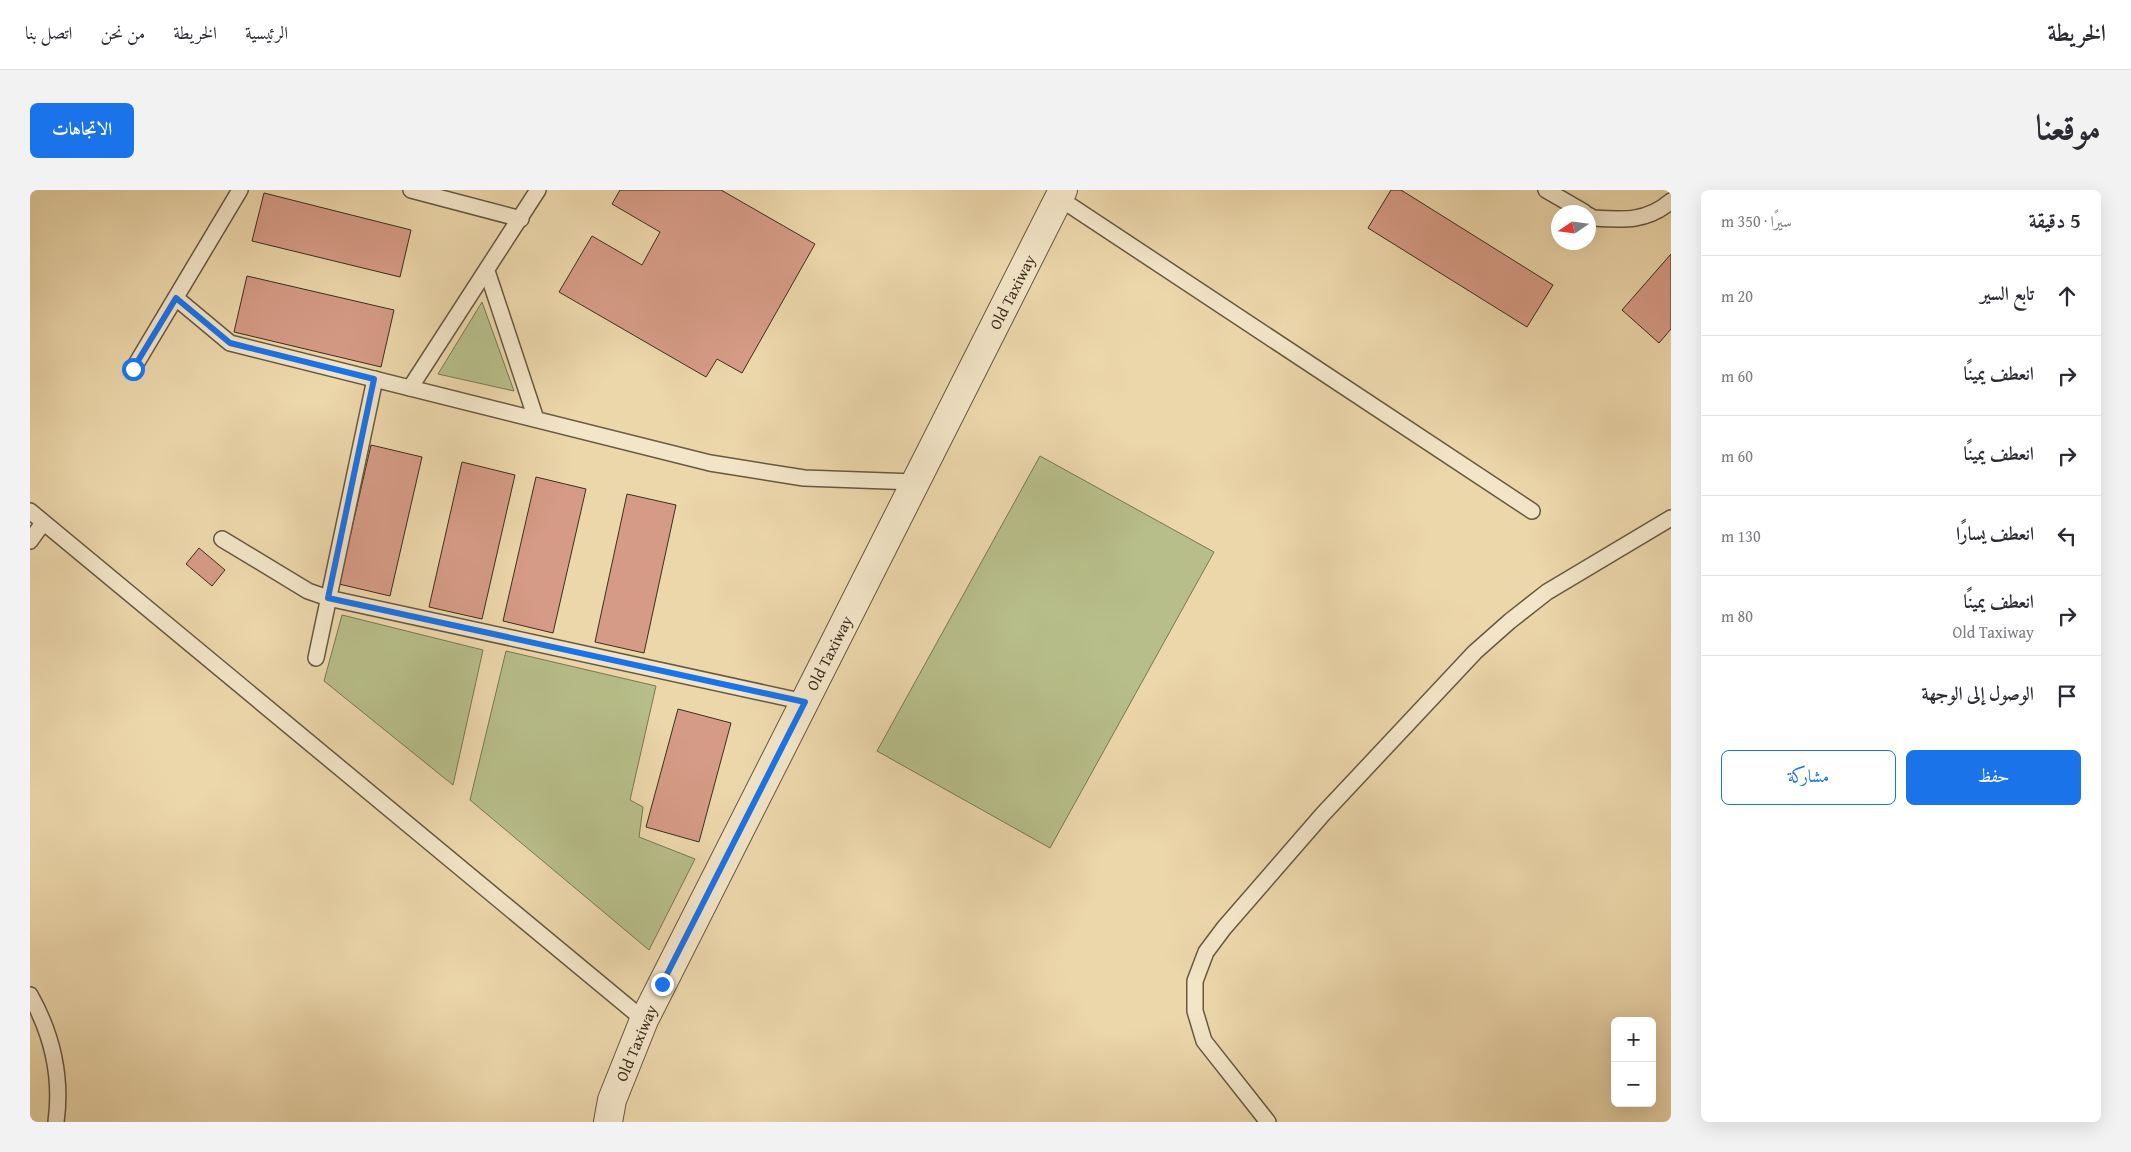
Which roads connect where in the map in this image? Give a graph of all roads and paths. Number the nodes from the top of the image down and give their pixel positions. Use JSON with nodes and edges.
{"nodes":[{"id":1,"x":240,"y":190,"type":"edge"},
{"id":2,"x":411,"y":190,"type":"edge"},
{"id":3,"x":538,"y":190,"type":"edge"},
{"id":4,"x":1546,"y":190,"type":"edge"},
{"id":5,"x":1061,"y":194,"type":"edge"},
{"id":6,"x":1671,"y":201,"type":"edge"},
{"id":7,"x":1572,"y":205,"type":"edge"},
{"id":8,"x":1596,"y":218,"type":"edge"},
{"id":9,"x":521,"y":219,"type":"junction"},
{"id":10,"x":487,"y":271,"type":"junction"},
{"id":11,"x":176,"y":298,"type":"junction"},
{"id":12,"x":133,"y":369,"type":"dead end"},
{"id":13,"x":374,"y":379,"type":"junction"},
{"id":14,"x":410,"y":388,"type":"junction"},
{"id":15,"x":536,"y":420,"type":"junction"},
{"id":16,"x":915,"y":482,"type":"junction"},
{"id":17,"x":30,"y":511,"type":"edge"},
{"id":18,"x":1532,"y":511,"type":"dead end"},
{"id":19,"x":1671,"y":518,"type":"edge"},
{"id":20,"x":43,"y":523,"type":"junction"},
{"id":21,"x":222,"y":539,"type":"dead end"},
{"id":22,"x":30,"y":541,"type":"edge"},
{"id":23,"x":328,"y":598,"type":"junction"},
{"id":24,"x":316,"y":658,"type":"dead end"},
{"id":25,"x":805,"y":702,"type":"junction"},
{"id":26,"x":30,"y":995,"type":"edge"},
{"id":27,"x":644,"y":1020,"type":"junction"},
{"id":28,"x":56,"y":1122,"type":"edge"},
{"id":29,"x":608,"y":1122,"type":"edge"},
{"id":30,"x":1268,"y":1122,"type":"edge"}],
"edges":[{"from":1,"to":11,"type":"lane"},
{"from":2,"to":9,"type":"lane"},
{"from":3,"to":9,"type":"lane"},
{"from":4,"to":7,"type":"lane"},
{"from":5,"to":16,"type":"street","name":"Old Taxiway"},
{"from":5,"to":18,"type":"lane"},
{"from":6,"to":8,"type":"lane"},
{"from":9,"to":10,"type":"lane"},
{"from":10,"to":14,"type":"lane"},
{"from":10,"to":15,"type":"lane"},
{"from":11,"to":12,"type":"lane"},
{"from":11,"to":13,"type":"lane"},
{"from":13,"to":14,"type":"lane"},
{"from":13,"to":23,"type":"lane"},
{"from":14,"to":15,"type":"lane"},
{"from":15,"to":16,"type":"lane"},
{"from":16,"to":25,"type":"street","name":"Old Taxiway"},
{"from":17,"to":20,"type":"lane"},
{"from":19,"to":30,"type":"lane"},
{"from":20,"to":22,"type":"lane"},
{"from":20,"to":27,"type":"lane"},
{"from":21,"to":23,"type":"lane"},
{"from":23,"to":24,"type":"lane"},
{"from":23,"to":25,"type":"lane"},
{"from":25,"to":27,"type":"street","name":"Old Taxiway"},
{"from":26,"to":28,"type":"lane"},
{"from":27,"to":29,"type":"street","name":"Old Taxiway"}]}
